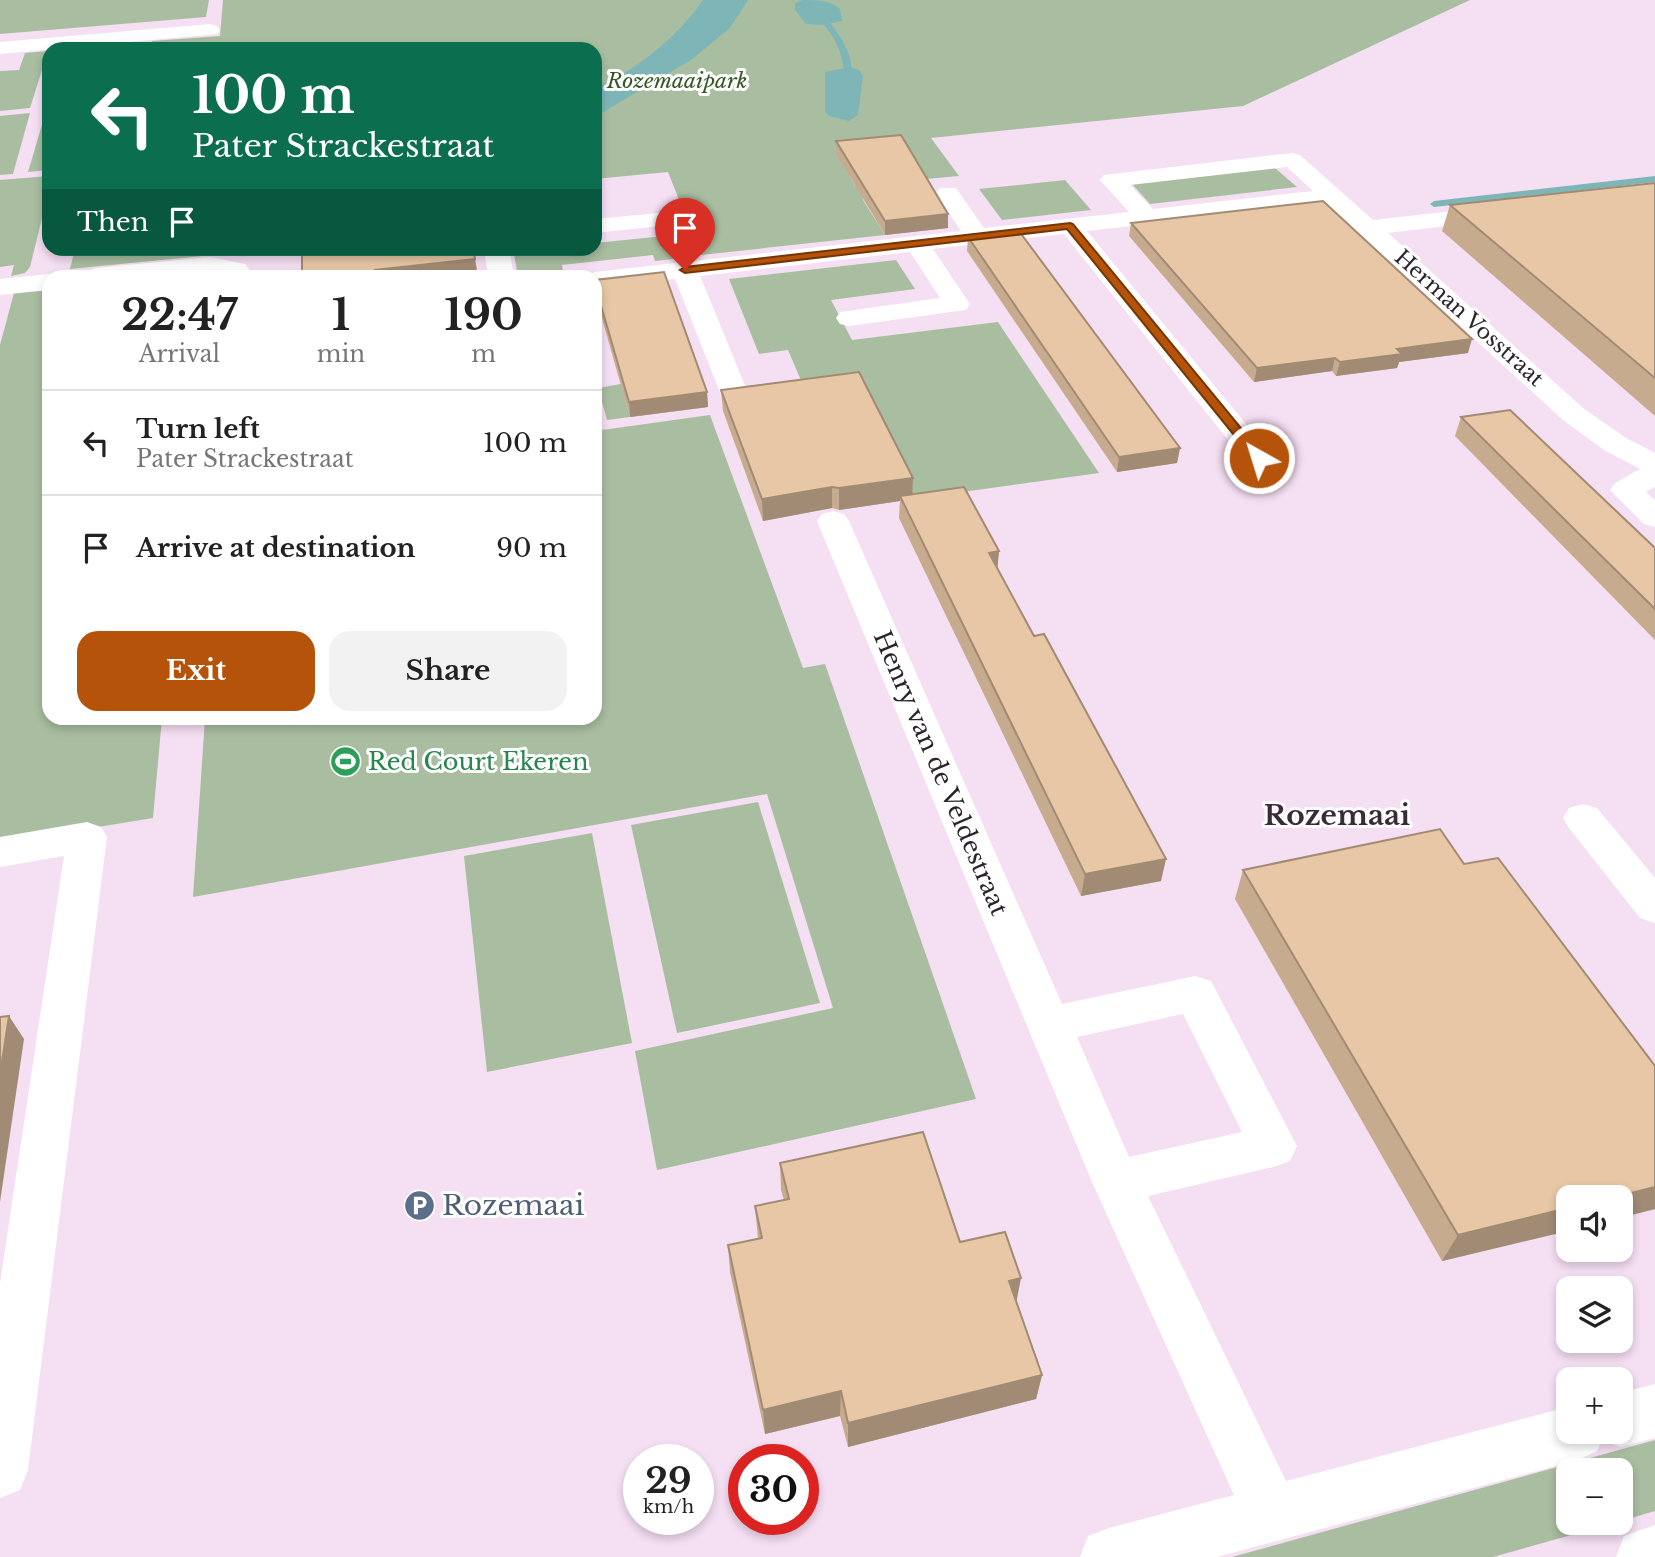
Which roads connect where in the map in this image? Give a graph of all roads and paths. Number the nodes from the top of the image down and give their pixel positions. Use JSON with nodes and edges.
{"nodes":[{"id":1,"x":210,"y":30,"type":"dead end"},
{"id":2,"x":142,"y":42,"type":"edge"},
{"id":3,"x":42,"y":46,"type":"edge"},
{"id":4,"x":0,"y":48,"type":"edge"},
{"id":5,"x":948,"y":193,"type":"dead end"},
{"id":6,"x":1333,"y":196,"type":"junction"},
{"id":7,"x":1519,"y":210,"type":"edge"},
{"id":8,"x":1147,"y":218,"type":"junction"},
{"id":9,"x":669,"y":219,"type":"dead end"},
{"id":10,"x":602,"y":225,"type":"edge"},
{"id":11,"x":1070,"y":226,"type":"junction"},
{"id":12,"x":1370,"y":228,"type":"junction"},
{"id":13,"x":978,"y":237,"type":"junction"},
{"id":14,"x":917,"y":244,"type":"junction"},
{"id":15,"x":158,"y":270,"type":"edge"},
{"id":16,"x":237,"y":270,"type":"edge"},
{"id":17,"x":685,"y":270,"type":"junction"},
{"id":18,"x":42,"y":276,"type":"edge"},
{"id":19,"x":602,"y":280,"type":"edge"},
{"id":20,"x":0,"y":287,"type":"edge"},
{"id":21,"x":849,"y":318,"type":"dead end"},
{"id":22,"x":735,"y":395,"type":"edge"},
{"id":23,"x":1259,"y":458,"type":"dead end"},
{"id":24,"x":1655,"y":464,"type":"edge"},
{"id":25,"x":1655,"y":474,"type":"edge"},
{"id":26,"x":1655,"y":517,"type":"edge"},
{"id":27,"x":833,"y":521,"type":"edge"},
{"id":28,"x":1583,"y":818,"type":"dead end"},
{"id":29,"x":0,"y":852,"type":"edge"},
{"id":30,"x":1655,"y":907,"type":"edge"},
{"id":31,"x":1049,"y":1025,"type":"junction"},
{"id":32,"x":1116,"y":1182,"type":"junction"},
{"id":33,"x":1655,"y":1411,"type":"edge"},
{"id":34,"x":1633,"y":1417,"type":"edge"},
{"id":35,"x":1556,"y":1438,"type":"edge"},
{"id":36,"x":0,"y":1470,"type":"edge"},
{"id":37,"x":1272,"y":1515,"type":"junction"},
{"id":38,"x":1655,"y":1554,"type":"edge"},
{"id":39,"x":1109,"y":1557,"type":"edge"},
{"id":40,"x":1645,"y":1557,"type":"edge"}],
"edges":[{"from":1,"to":2,"type":"street"},
{"from":3,"to":4,"type":"street"},
{"from":5,"to":13,"type":"street"},
{"from":6,"to":8,"type":"street"},
{"from":6,"to":8,"type":"street","name":"Herman Vosstraat"},
{"from":6,"to":12,"type":"street","name":"Herman Vosstraat"},
{"from":7,"to":12,"type":"street"},
{"from":8,"to":11,"type":"street"},
{"from":9,"to":10,"type":"street"},
{"from":11,"to":13,"type":"street"},
{"from":11,"to":23,"type":"street"},
{"from":12,"to":24,"type":"street","name":"Herman Vosstraat"},
{"from":13,"to":14,"type":"street"},
{"from":14,"to":17,"type":"street"},
{"from":14,"to":21,"type":"street"},
{"from":15,"to":16,"type":"street"},
{"from":17,"to":19,"type":"street"},
{"from":17,"to":22,"type":"street"},
{"from":18,"to":20,"type":"street"},
{"from":25,"to":26,"type":"street"},
{"from":27,"to":31,"type":"street","name":"Henry van de Veldestraat"},
{"from":28,"to":30,"type":"street"},
{"from":29,"to":36,"type":"street"},
{"from":31,"to":32,"type":"street","name":"Henry van de Veldestraat"},
{"from":31,"to":32,"type":"street"},
{"from":32,"to":37,"type":"street","name":"Henry van de Veldestraat"},
{"from":33,"to":34,"type":"street"},
{"from":35,"to":37,"type":"street"},
{"from":37,"to":39,"type":"street"},
{"from":38,"to":40,"type":"street"}]}
